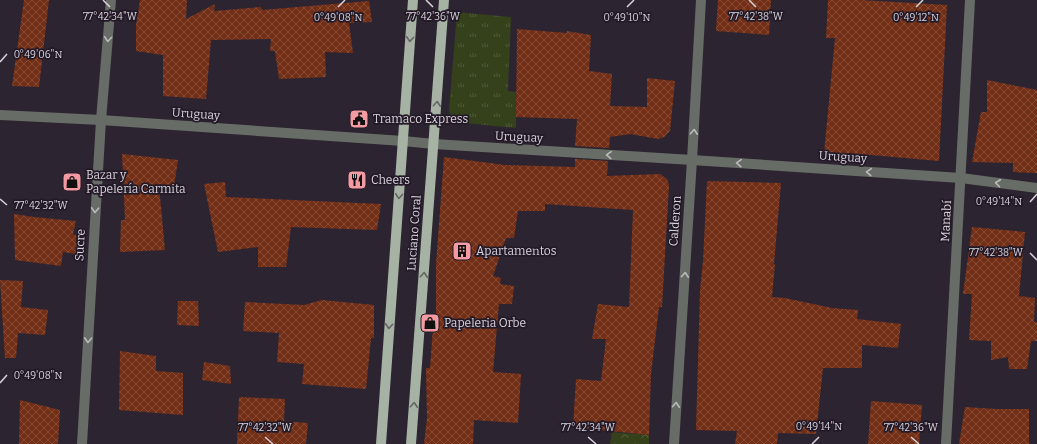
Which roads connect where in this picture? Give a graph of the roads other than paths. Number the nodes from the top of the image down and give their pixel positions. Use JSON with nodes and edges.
{"nodes":[{"id":1,"x":111,"y":0,"type":"edge"},
{"id":2,"x":413,"y":0,"type":"edge"},
{"id":3,"x":444,"y":0,"type":"edge"},
{"id":4,"x":701,"y":0,"type":"edge"},
{"id":5,"x":970,"y":0,"type":"edge"},
{"id":6,"x":0,"y":115,"type":"edge"},
{"id":7,"x":101,"y":120,"type":"junction"},
{"id":8,"x":402,"y":141,"type":"junction"},
{"id":9,"x":434,"y":144,"type":"junction"},
{"id":10,"x":692,"y":160,"type":"junction"},
{"id":11,"x":961,"y":178,"type":"junction"},
{"id":12,"x":1037,"y":188,"type":"edge"},
{"id":13,"x":82,"y":444,"type":"edge"},
{"id":14,"x":381,"y":444,"type":"edge"},
{"id":15,"x":411,"y":444,"type":"edge"},
{"id":16,"x":674,"y":444,"type":"edge"},
{"id":17,"x":946,"y":444,"type":"edge"}],
"edges":[{"from":1,"to":7,"type":"street","name":"Sucre","one_way":true},
{"from":2,"to":8,"type":"main road","name":"Luciano Coral","one_way":true},
{"from":9,"to":3,"type":"main road","name":"Luciano Coral","one_way":true},
{"from":10,"to":4,"type":"street","name":"Calderon","one_way":true},
{"from":5,"to":11,"type":"street","name":"Manabí"},
{"from":6,"to":7,"type":"street","name":"Uruguay"},
{"from":7,"to":8,"type":"street","name":"Uruguay"},
{"from":7,"to":13,"type":"street","name":"Sucre","one_way":true},
{"from":8,"to":9,"type":"street","name":"Uruguay"},
{"from":8,"to":14,"type":"main road","name":"Luciano Coral","one_way":true},
{"from":10,"to":9,"type":"street","name":"Uruguay","one_way":true},
{"from":15,"to":9,"type":"main road","name":"Luciano Coral","one_way":true},
{"from":11,"to":10,"type":"street","name":"Uruguay","one_way":true},
{"from":16,"to":10,"type":"street","name":"Calderon","one_way":true},
{"from":12,"to":11,"type":"street","name":"Uruguay","one_way":true},
{"from":11,"to":17,"type":"street","name":"Manabí"}]}
